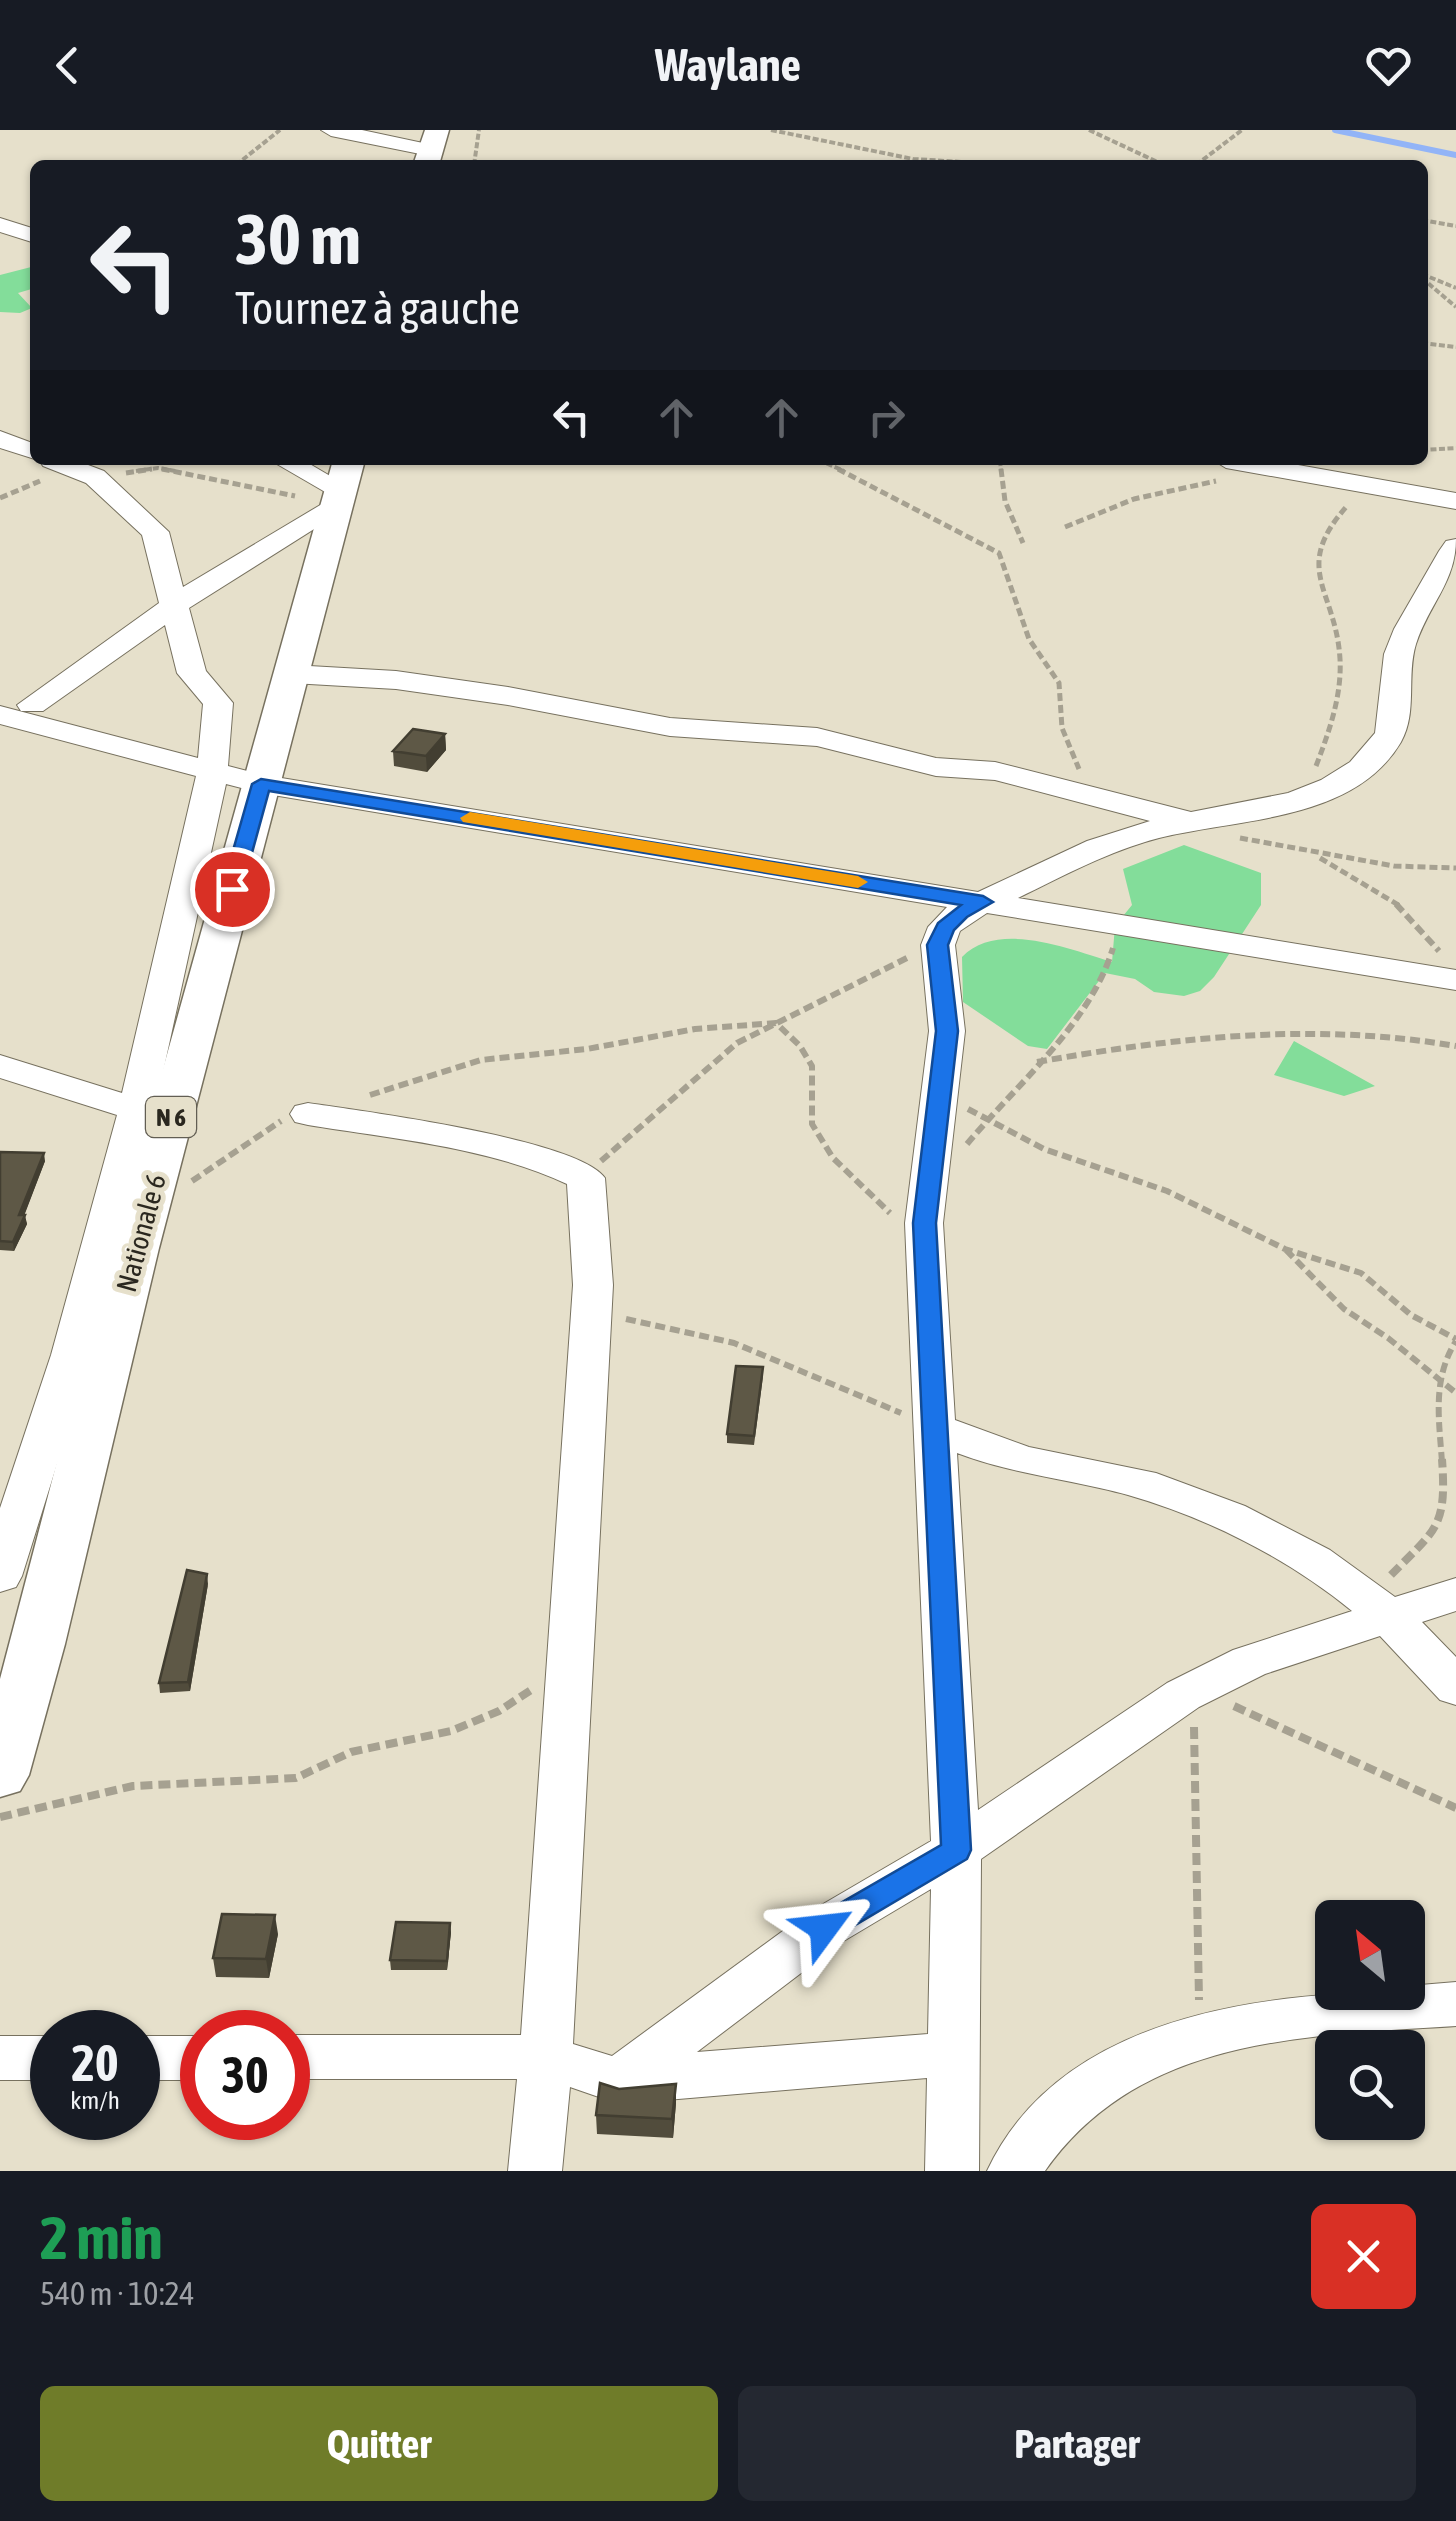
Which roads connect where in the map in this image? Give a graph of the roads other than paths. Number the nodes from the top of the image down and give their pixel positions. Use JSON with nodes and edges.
{"nodes":[{"id":1,"x":331,"y":130,"type":"edge"},
{"id":2,"x":431,"y":148,"type":"edge"},
{"id":3,"x":0,"y":225,"type":"edge"},
{"id":4,"x":30,"y":234,"type":"edge"},
{"id":5,"x":0,"y":439,"type":"edge"},
{"id":6,"x":30,"y":451,"type":"edge"},
{"id":7,"x":65,"y":465,"type":"edge"},
{"id":8,"x":294,"y":465,"type":"edge"},
{"id":9,"x":1229,"y":469,"type":"edge"},
{"id":10,"x":342,"y":486,"type":"edge"},
{"id":11,"x":1456,"y":501,"type":"edge"},
{"id":12,"x":1456,"y":547,"type":"edge"},
{"id":13,"x":171,"y":604,"type":"junction"},
{"id":14,"x":292,"y":674,"type":"junction"},
{"id":15,"x":32,"y":706,"type":"dead end"},
{"id":16,"x":0,"y":714,"type":"edge"},
{"id":17,"x":211,"y":771,"type":"junction"},
{"id":18,"x":261,"y":784,"type":"junction"},
{"id":19,"x":1192,"y":822,"type":"junction"},
{"id":20,"x":983,"y":902,"type":"junction"},
{"id":21,"x":1453,"y":973,"type":"edge"},
{"id":22,"x":0,"y":1066,"type":"edge"},
{"id":23,"x":308,"y":1114,"type":"road end"},
{"id":24,"x":154,"y":1115,"type":"junction"},
{"id":25,"x":934,"y":1428,"type":"junction"},
{"id":26,"x":80,"y":1485,"type":"junction"},
{"id":27,"x":12,"y":1502,"type":"edge"},
{"id":28,"x":0,"y":1576,"type":"edge"},
{"id":29,"x":1456,"y":1594,"type":"edge"},
{"id":30,"x":1378,"y":1606,"type":"junction"},
{"id":31,"x":1456,"y":1688,"type":"edge"},
{"id":32,"x":0,"y":1775,"type":"edge"},
{"id":33,"x":956,"y":1850,"type":"junction"},
{"id":34,"x":1456,"y":2004,"type":"edge"},
{"id":35,"x":954,"y":2054,"type":"junction"},
{"id":36,"x":546,"y":2057,"type":"junction"},
{"id":37,"x":0,"y":2058,"type":"edge"},
{"id":38,"x":30,"y":2058,"type":"edge"},
{"id":39,"x":310,"y":2058,"type":"edge"},
{"id":40,"x":619,"y":2081,"type":"junction"},
{"id":41,"x":535,"y":2171,"type":"edge"},
{"id":42,"x":952,"y":2171,"type":"edge"},
{"id":43,"x":1014,"y":2171,"type":"edge"}],
"edges":[{"from":1,"to":2,"type":"street"},
{"from":3,"to":4,"type":"street"},
{"from":5,"to":6,"type":"street"},
{"from":7,"to":13,"type":"street"},
{"from":8,"to":10,"type":"street"},
{"from":9,"to":11,"type":"street"},
{"from":10,"to":13,"type":"street"},
{"from":10,"to":14,"type":"main road","name":"Nationale 6","number":"N 6"},
{"from":12,"to":19,"type":"street"},
{"from":13,"to":15,"type":"street"},
{"from":13,"to":17,"type":"street"},
{"from":14,"to":18,"type":"main road","name":"Nationale 6","number":"N 6"},
{"from":14,"to":19,"type":"street"},
{"from":16,"to":17,"type":"street"},
{"from":17,"to":18,"type":"street"},
{"from":17,"to":24,"type":"street"},
{"from":18,"to":20,"type":"street"},
{"from":18,"to":24,"type":"main road","name":"Nationale 6","number":"N 6"},
{"from":19,"to":20,"type":"street"},
{"from":20,"to":21,"type":"street"},
{"from":20,"to":25,"type":"street"},
{"from":22,"to":24,"type":"street"},
{"from":23,"to":36,"type":"street"},
{"from":24,"to":26,"type":"main road","name":"Nationale 6","number":"N 6"},
{"from":24,"to":27,"type":"street"},
{"from":25,"to":30,"type":"street"},
{"from":25,"to":33,"type":"street"},
{"from":26,"to":27,"type":"street"},
{"from":26,"to":32,"type":"main road","name":"Nationale 6","number":"N 6"},
{"from":27,"to":28,"type":"street"},
{"from":29,"to":30,"type":"street"},
{"from":30,"to":31,"type":"street"},
{"from":30,"to":33,"type":"street"},
{"from":33,"to":35,"type":"street"},
{"from":33,"to":40,"type":"street"},
{"from":34,"to":43,"type":"street"},
{"from":35,"to":40,"type":"street"},
{"from":35,"to":42,"type":"street"},
{"from":36,"to":39,"type":"street"},
{"from":36,"to":40,"type":"street"},
{"from":36,"to":41,"type":"street"},
{"from":37,"to":38,"type":"street"}]}
